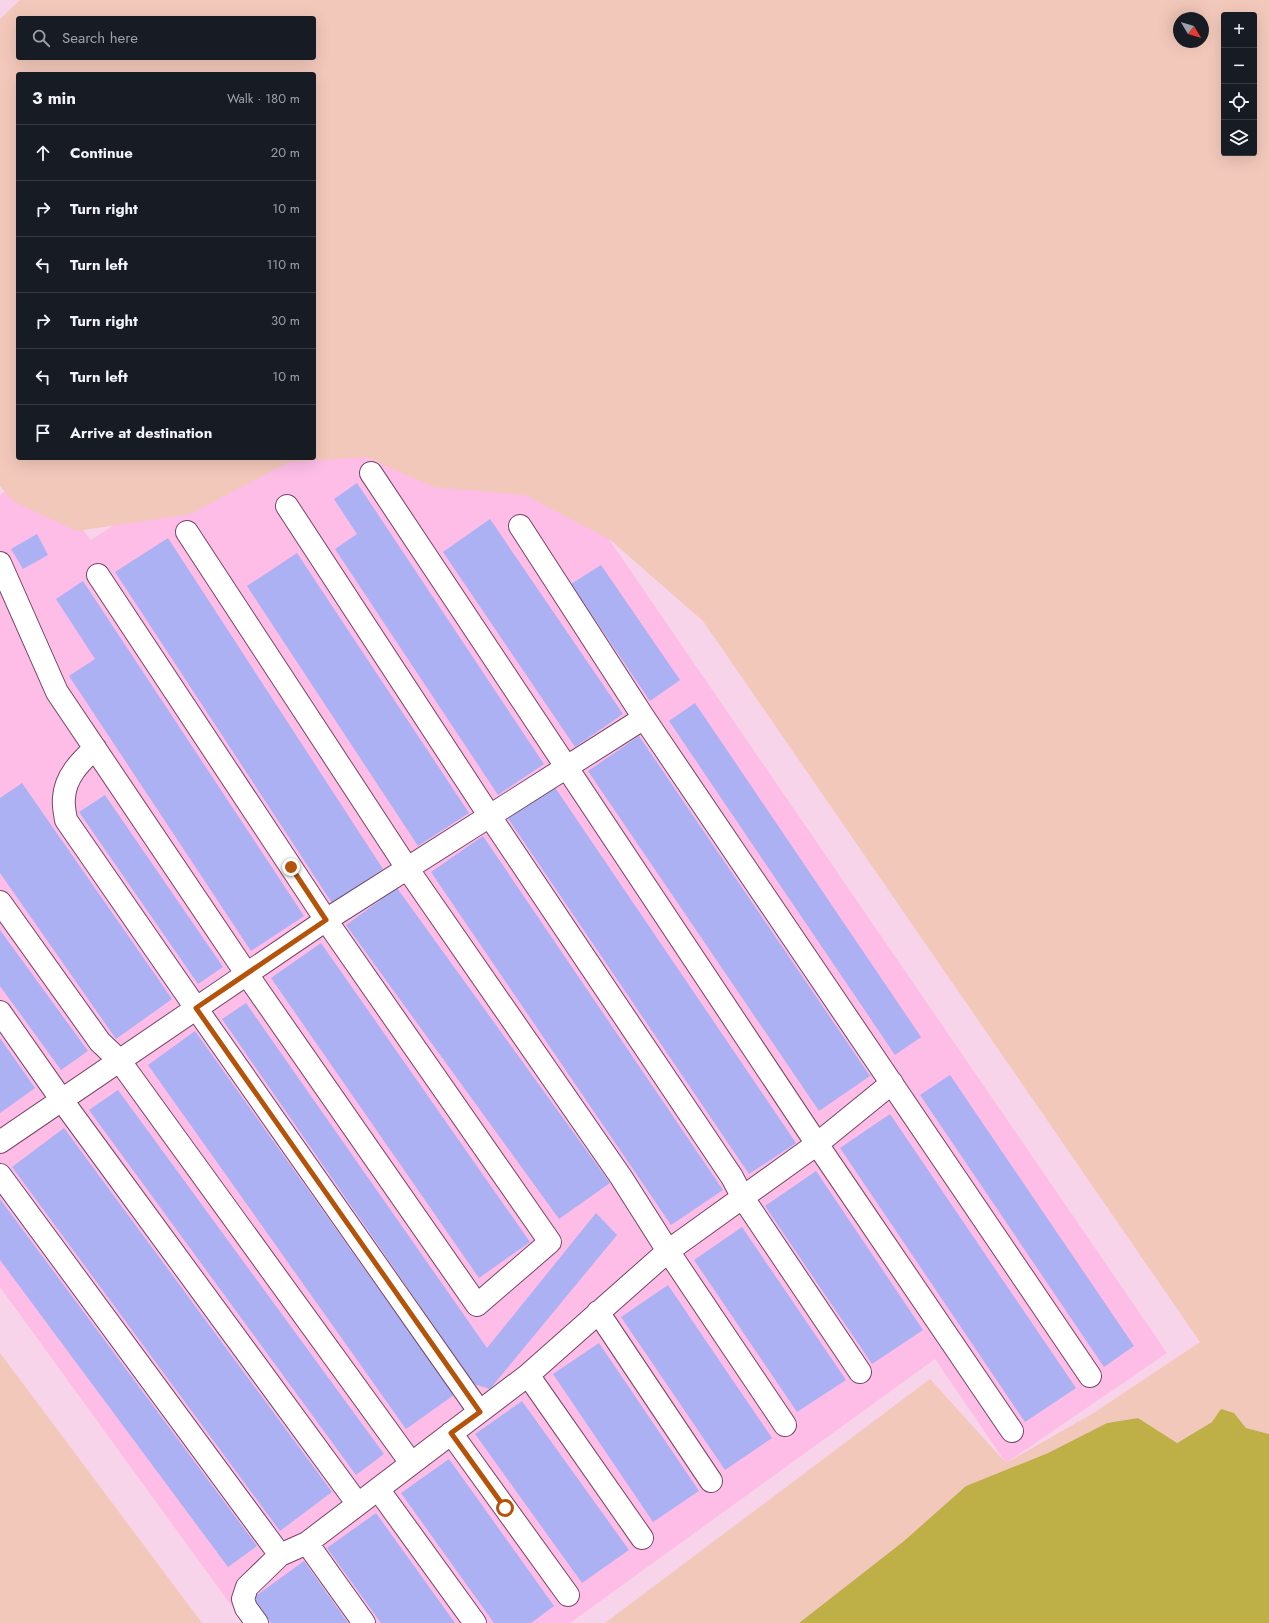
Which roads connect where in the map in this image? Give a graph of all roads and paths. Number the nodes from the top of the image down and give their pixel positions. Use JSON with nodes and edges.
{"nodes":[{"id":1,"x":371,"y":473,"type":"dead end"},
{"id":2,"x":287,"y":506,"type":"dead end"},
{"id":3,"x":520,"y":526,"type":"dead end"},
{"id":4,"x":186,"y":532,"type":"dead end"},
{"id":5,"x":0,"y":562,"type":"edge"},
{"id":6,"x":98,"y":575,"type":"dead end"},
{"id":7,"x":644,"y":718,"type":"junction"},
{"id":8,"x":95,"y":748,"type":"junction"},
{"id":9,"x":566,"y":767,"type":"junction"},
{"id":10,"x":489,"y":815,"type":"junction"},
{"id":11,"x":407,"y":868,"type":"junction"},
{"id":12,"x":0,"y":902,"type":"edge"},
{"id":13,"x":326,"y":920,"type":"junction"},
{"id":14,"x":246,"y":973,"type":"junction"},
{"id":15,"x":196,"y":1008,"type":"junction"},
{"id":16,"x":0,"y":1012,"type":"edge"},
{"id":17,"x":119,"y":1060,"type":"junction"},
{"id":18,"x":892,"y":1083,"type":"junction"},
{"id":19,"x":61,"y":1099,"type":"junction"},
{"id":20,"x":0,"y":1142,"type":"edge"},
{"id":21,"x":817,"y":1144,"type":"junction"},
{"id":22,"x":0,"y":1176,"type":"edge"},
{"id":23,"x":743,"y":1198,"type":"junction"},
{"id":24,"x":668,"y":1251,"type":"junction"},
{"id":25,"x":598,"y":1312,"type":"junction"},
{"id":26,"x":860,"y":1372,"type":"dead end"},
{"id":27,"x":528,"y":1374,"type":"junction"},
{"id":28,"x":1090,"y":1376,"type":"dead end"},
{"id":29,"x":480,"y":1412,"type":"junction"},
{"id":30,"x":785,"y":1425,"type":"dead end"},
{"id":31,"x":1012,"y":1431,"type":"dead end"},
{"id":32,"x":451,"y":1433,"type":"junction"},
{"id":33,"x":411,"y":1463,"type":"junction"},
{"id":34,"x":712,"y":1481,"type":"dead end"},
{"id":35,"x":378,"y":1489,"type":"junction"},
{"id":36,"x":357,"y":1503,"type":"junction"},
{"id":37,"x":642,"y":1538,"type":"dead end"},
{"id":38,"x":307,"y":1543,"type":"junction"},
{"id":39,"x":280,"y":1555,"type":"junction"},
{"id":40,"x":568,"y":1595,"type":"dead end"},
{"id":41,"x":256,"y":1623,"type":"edge"},
{"id":42,"x":364,"y":1623,"type":"edge"},
{"id":43,"x":475,"y":1623,"type":"edge"}],
"edges":[{"from":1,"to":9,"type":"street"},
{"from":2,"to":10,"type":"street"},
{"from":3,"to":7,"type":"street"},
{"from":4,"to":11,"type":"street"},
{"from":5,"to":8,"type":"street"},
{"from":6,"to":13,"type":"street"},
{"from":7,"to":9,"type":"street"},
{"from":7,"to":18,"type":"street"},
{"from":8,"to":14,"type":"street"},
{"from":8,"to":15,"type":"street"},
{"from":9,"to":10,"type":"street"},
{"from":9,"to":21,"type":"street"},
{"from":10,"to":11,"type":"street"},
{"from":10,"to":23,"type":"street"},
{"from":11,"to":13,"type":"street"},
{"from":11,"to":24,"type":"street"},
{"from":12,"to":17,"type":"street"},
{"from":13,"to":14,"type":"street"},
{"from":13,"to":14,"type":"street"},
{"from":14,"to":15,"type":"street"},
{"from":15,"to":17,"type":"street"},
{"from":15,"to":29,"type":"street"},
{"from":16,"to":19,"type":"street"},
{"from":17,"to":19,"type":"street"},
{"from":17,"to":33,"type":"street"},
{"from":18,"to":21,"type":"street"},
{"from":18,"to":28,"type":"street"},
{"from":19,"to":20,"type":"street"},
{"from":19,"to":36,"type":"street"},
{"from":21,"to":23,"type":"street"},
{"from":21,"to":31,"type":"street"},
{"from":22,"to":39,"type":"street"},
{"from":23,"to":24,"type":"street"},
{"from":23,"to":26,"type":"street"},
{"from":24,"to":25,"type":"street"},
{"from":24,"to":30,"type":"street"},
{"from":25,"to":27,"type":"street"},
{"from":25,"to":34,"type":"street"},
{"from":27,"to":29,"type":"street"},
{"from":27,"to":37,"type":"street"},
{"from":29,"to":32,"type":"street"},
{"from":32,"to":33,"type":"street"},
{"from":32,"to":40,"type":"street"},
{"from":33,"to":35,"type":"street"},
{"from":35,"to":36,"type":"street"},
{"from":35,"to":43,"type":"street"},
{"from":36,"to":38,"type":"street"},
{"from":38,"to":39,"type":"street"},
{"from":38,"to":42,"type":"street"},
{"from":39,"to":41,"type":"street"}]}
